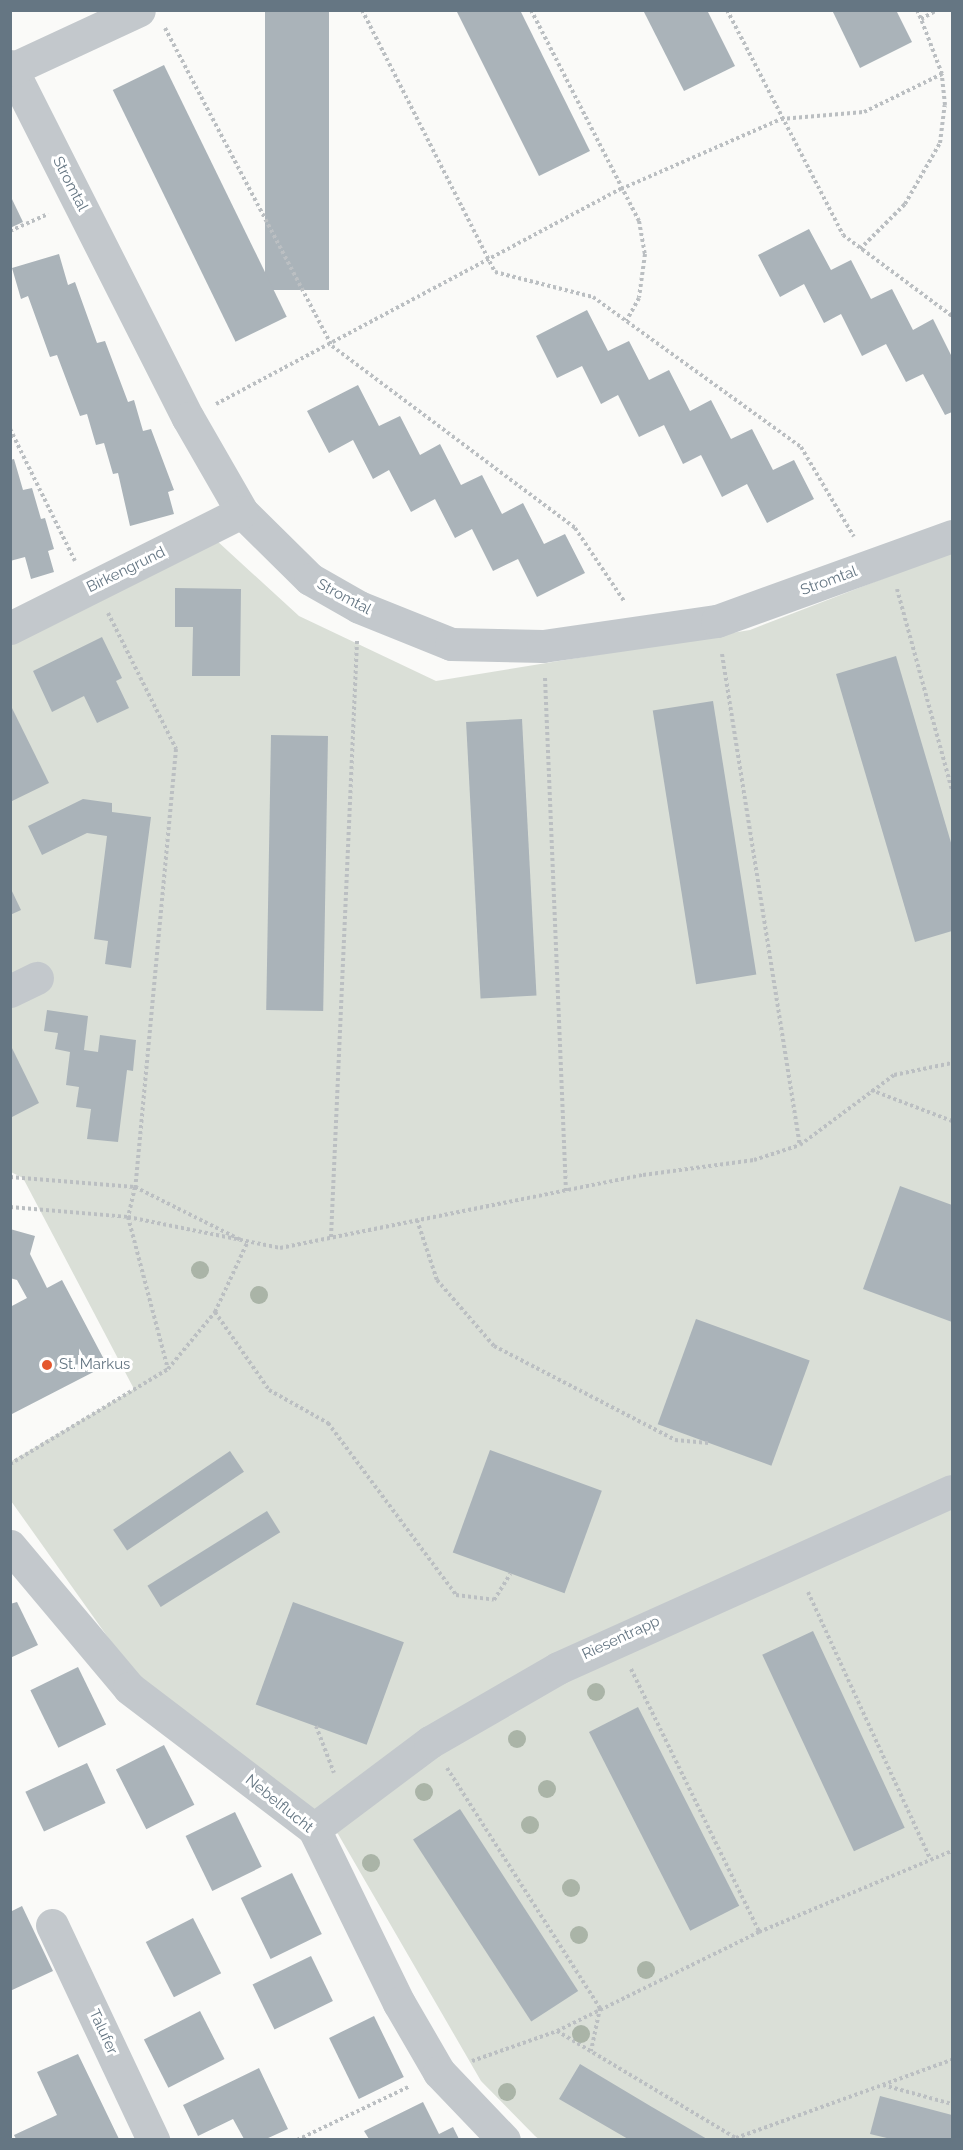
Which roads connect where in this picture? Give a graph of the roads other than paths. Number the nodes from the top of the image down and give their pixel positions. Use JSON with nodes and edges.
{"nodes":[{"id":1,"x":150,"y":16,"type":"edge"},
{"id":2,"x":11,"y":68,"type":"edge"},
{"id":3,"x":242,"y":512,"type":"junction"},
{"id":4,"x":952,"y":536,"type":"edge"},
{"id":5,"x":10,"y":628,"type":"edge"},
{"id":6,"x":952,"y":1491,"type":"edge"},
{"id":7,"x":10,"y":1546,"type":"edge"},
{"id":8,"x":314,"y":1828,"type":"junction"},
{"id":9,"x":52,"y":1925,"type":"dead end"},
{"id":10,"x":153,"y":2139,"type":"edge"},
{"id":11,"x":504,"y":2139,"type":"edge"}],
"edges":[{"from":1,"to":2,"type":"street"},
{"from":2,"to":3,"type":"street","name":"Stromtal"},
{"from":3,"to":4,"type":"street","name":"Stromtal"},
{"from":3,"to":5,"type":"street","name":"Birkengrund"},
{"from":6,"to":8,"type":"street","name":"Riesentrapp"},
{"from":7,"to":8,"type":"street","name":"Nebelflucht"},
{"from":8,"to":11,"type":"street","name":"Nebelflucht"},
{"from":9,"to":10,"type":"street","name":"Talufer"}]}
